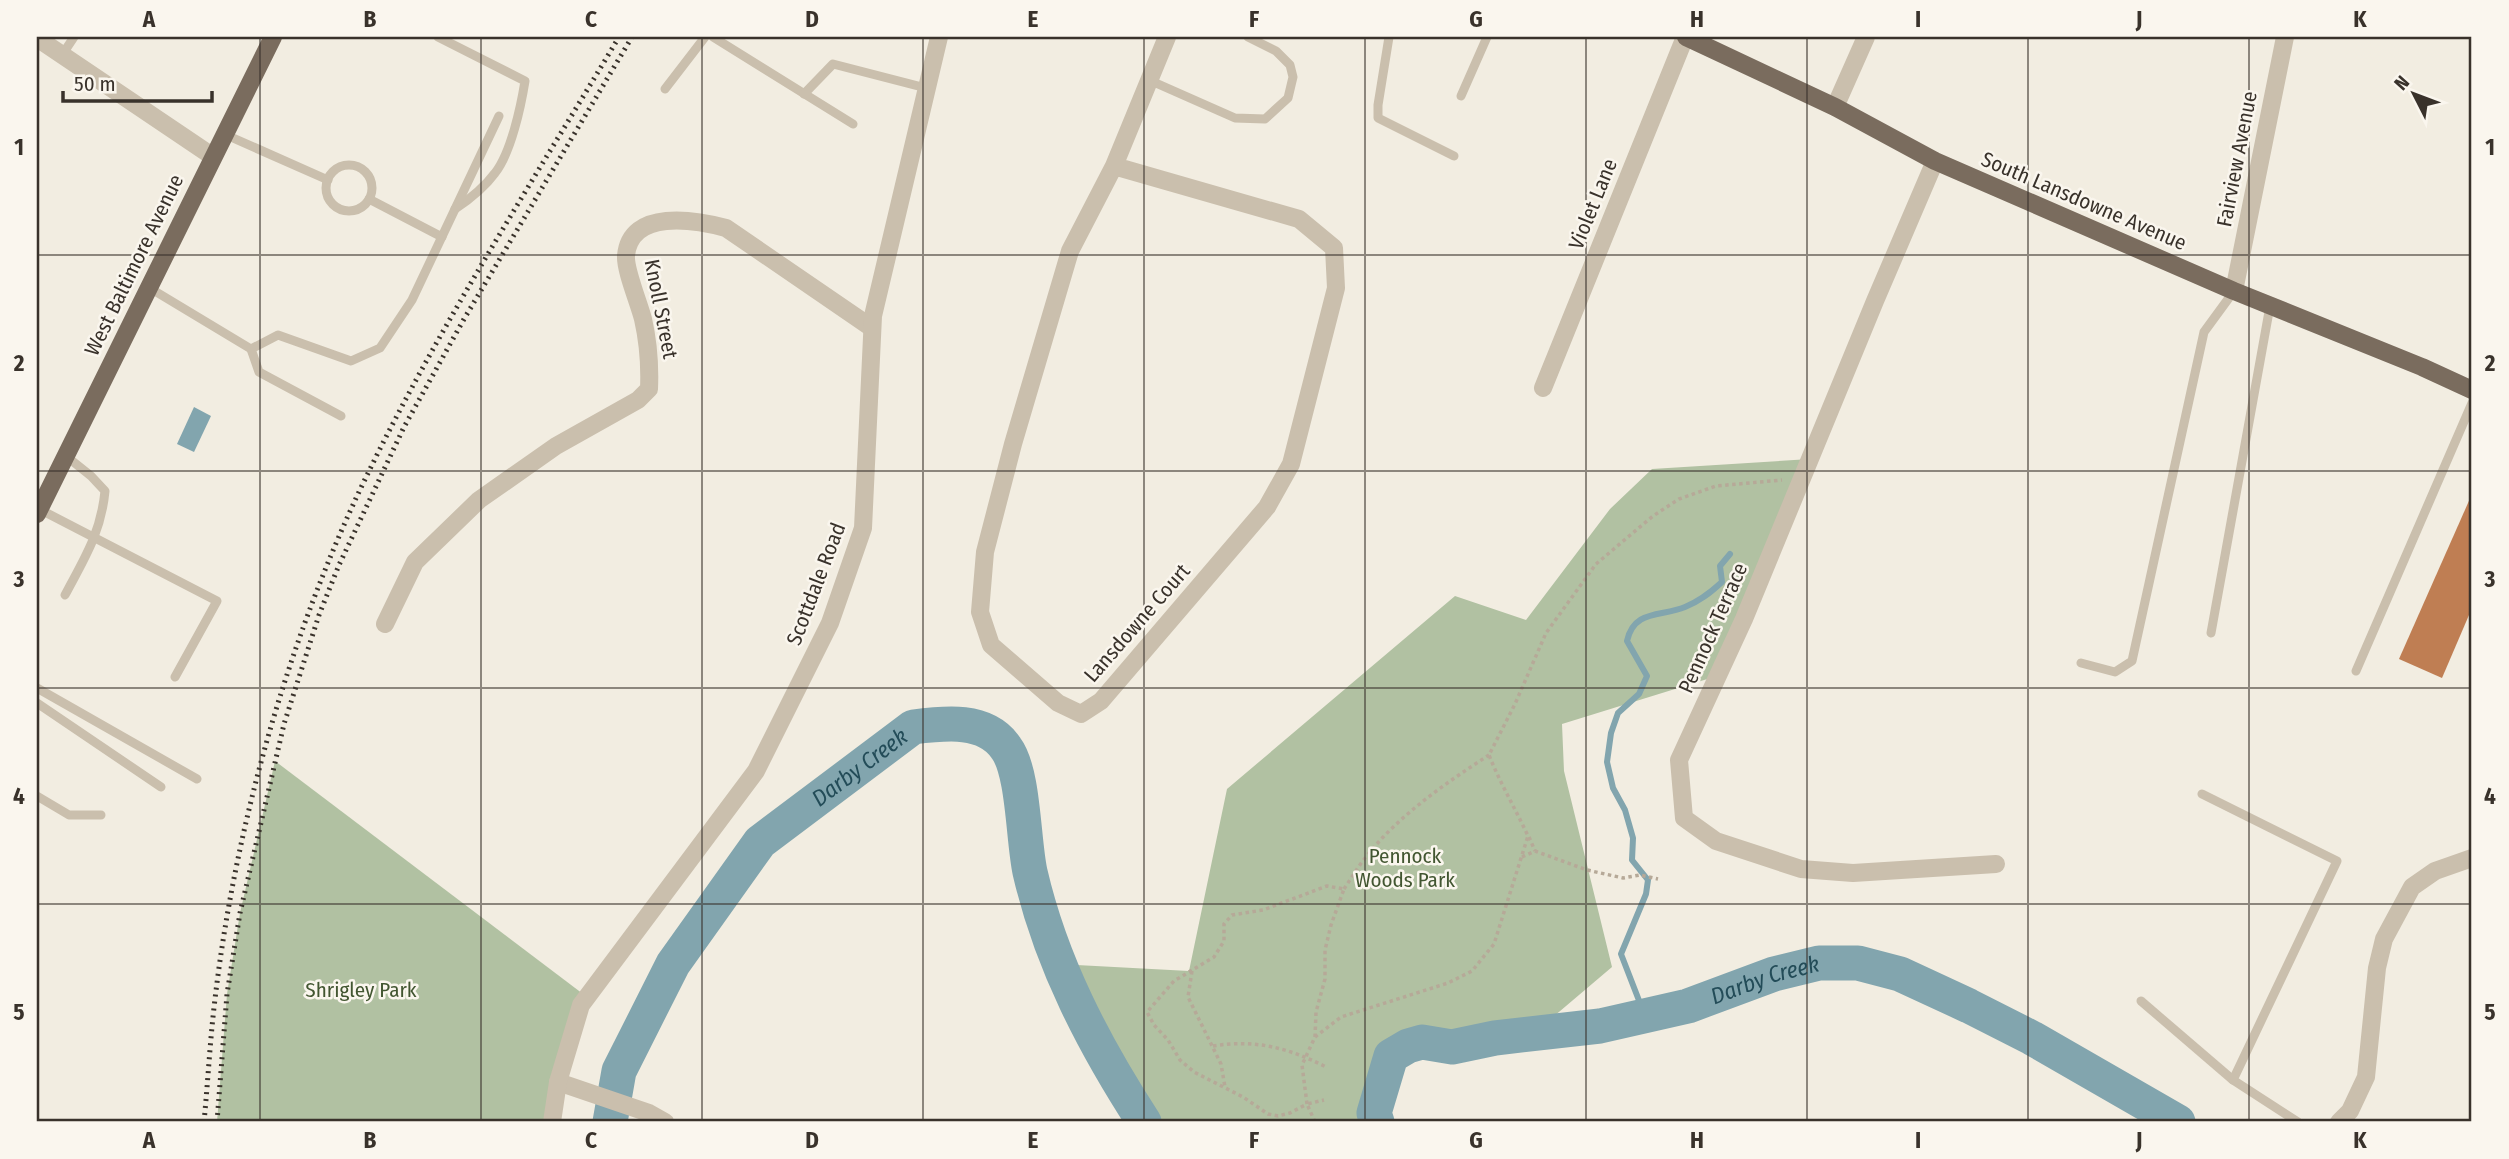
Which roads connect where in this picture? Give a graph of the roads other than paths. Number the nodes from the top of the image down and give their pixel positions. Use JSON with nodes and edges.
{"nodes":[{"id":1,"x":74,"y":37,"type":"edge"},
{"id":2,"x":273,"y":37,"type":"edge"},
{"id":3,"x":438,"y":37,"type":"edge"},
{"id":4,"x":705,"y":37,"type":"edge"},
{"id":5,"x":713,"y":37,"type":"edge"},
{"id":6,"x":939,"y":37,"type":"edge"},
{"id":7,"x":1167,"y":37,"type":"edge"},
{"id":8,"x":1248,"y":37,"type":"edge"},
{"id":9,"x":1390,"y":37,"type":"edge"},
{"id":10,"x":1487,"y":37,"type":"edge"},
{"id":11,"x":1686,"y":37,"type":"edge"},
{"id":12,"x":1866,"y":37,"type":"edge"},
{"id":13,"x":2285,"y":37,"type":"edge"},
{"id":14,"x":37,"y":38,"type":"edge"},
{"id":15,"x":62,"y":55,"type":"junction"},
{"id":16,"x":1149,"y":80,"type":"junction"},
{"id":17,"x":926,"y":88,"type":"junction"},
{"id":18,"x":665,"y":89,"type":"dead end"},
{"id":19,"x":804,"y":94,"type":"junction"},
{"id":20,"x":1461,"y":96,"type":"dead end"},
{"id":21,"x":1835,"y":107,"type":"junction"},
{"id":22,"x":499,"y":116,"type":"dead end"},
{"id":23,"x":853,"y":124,"type":"dead end"},
{"id":24,"x":224,"y":134,"type":"junction"},
{"id":25,"x":212,"y":156,"type":"junction"},
{"id":26,"x":1454,"y":156,"type":"dead end"},
{"id":27,"x":1935,"y":161,"type":"junction"},
{"id":28,"x":1114,"y":166,"type":"junction"},
{"id":29,"x":328,"y":180,"type":"junction"},
{"id":30,"x":369,"y":199,"type":"junction"},
{"id":31,"x":454,"y":210,"type":"junction"},
{"id":32,"x":442,"y":237,"type":"junction"},
{"id":33,"x":148,"y":287,"type":"junction"},
{"id":34,"x":2234,"y":291,"type":"junction"},
{"id":35,"x":2270,"y":306,"type":"junction"},
{"id":36,"x":872,"y":328,"type":"junction"},
{"id":37,"x":251,"y":349,"type":"junction"},
{"id":38,"x":1543,"y":388,"type":"dead end"},
{"id":39,"x":2472,"y":390,"type":"edge"},
{"id":40,"x":2472,"y":403,"type":"edge"},
{"id":41,"x":341,"y":416,"type":"dead end"},
{"id":42,"x":66,"y":456,"type":"junction"},
{"id":43,"x":38,"y":512,"type":"edge"},
{"id":44,"x":95,"y":538,"type":"junction"},
{"id":45,"x":65,"y":596,"type":"dead end"},
{"id":46,"x":385,"y":624,"type":"dead end"},
{"id":47,"x":2211,"y":633,"type":"dead end"},
{"id":48,"x":2081,"y":663,"type":"dead end"},
{"id":49,"x":2356,"y":671,"type":"dead end"},
{"id":50,"x":175,"y":677,"type":"dead end"},
{"id":51,"x":37,"y":688,"type":"edge"},
{"id":52,"x":37,"y":704,"type":"edge"},
{"id":53,"x":197,"y":779,"type":"dead end"},
{"id":54,"x":161,"y":787,"type":"dead end"},
{"id":55,"x":2202,"y":794,"type":"dead end"},
{"id":56,"x":37,"y":796,"type":"edge"},
{"id":57,"x":101,"y":815,"type":"dead end"},
{"id":58,"x":2472,"y":858,"type":"edge"},
{"id":59,"x":1996,"y":864,"type":"dead end"},
{"id":60,"x":2141,"y":1001,"type":"dead end"},
{"id":61,"x":2233,"y":1080,"type":"junction"},
{"id":62,"x":566,"y":1085,"type":"junction"},
{"id":63,"x":552,"y":1122,"type":"edge"},
{"id":64,"x":665,"y":1122,"type":"edge"},
{"id":65,"x":2298,"y":1122,"type":"edge"},
{"id":66,"x":2339,"y":1122,"type":"edge"}],
"edges":[{"from":1,"to":15,"type":"lane"},
{"from":2,"to":24,"type":"main road","name":"West Baltimore Avenue"},
{"from":3,"to":31,"type":"lane"},
{"from":4,"to":18,"type":"lane"},
{"from":5,"to":19,"type":"lane"},
{"from":6,"to":17,"type":"street","name":"Scottdale Road"},
{"from":7,"to":16,"type":"street","name":"Lansdowne Court"},
{"from":8,"to":16,"type":"lane"},
{"from":9,"to":26,"type":"lane"},
{"from":10,"to":20,"type":"lane"},
{"from":11,"to":21,"type":"main road","name":"South Lansdowne Avenue"},
{"from":11,"to":38,"type":"street","name":"Violet Lane"},
{"from":12,"to":21,"type":"street"},
{"from":13,"to":34,"type":"street","name":"Fairview Avenue"},
{"from":14,"to":15,"type":"street"},
{"from":15,"to":25,"type":"street"},
{"from":16,"to":28,"type":"street","name":"Lansdowne Court"},
{"from":17,"to":19,"type":"lane"},
{"from":17,"to":36,"type":"street","name":"Scottdale Road"},
{"from":19,"to":23,"type":"lane"},
{"from":21,"to":27,"type":"main road","name":"South Lansdowne Avenue"},
{"from":22,"to":31,"type":"lane"},
{"from":24,"to":25,"type":"main road","name":"West Baltimore Avenue"},
{"from":24,"to":29,"type":"lane"},
{"from":25,"to":33,"type":"main road","name":"West Baltimore Avenue"},
{"from":27,"to":34,"type":"main road","name":"South Lansdowne Avenue"},
{"from":27,"to":59,"type":"street","name":"Pennock Terrace"},
{"from":28,"to":28,"type":"street","name":"Lansdowne Court"},
{"from":29,"to":30,"type":"lane"},
{"from":29,"to":30,"type":"lane"},
{"from":30,"to":32,"type":"lane"},
{"from":31,"to":32,"type":"lane"},
{"from":32,"to":37,"type":"lane"},
{"from":33,"to":37,"type":"lane"},
{"from":33,"to":42,"type":"main road","name":"West Baltimore Avenue"},
{"from":34,"to":35,"type":"main road","name":"South Lansdowne Avenue"},
{"from":34,"to":48,"type":"lane"},
{"from":35,"to":39,"type":"main road","name":"South Lansdowne Avenue"},
{"from":35,"to":47,"type":"lane"},
{"from":36,"to":46,"type":"street","name":"Knoll Street"},
{"from":36,"to":62,"type":"street","name":"Scottdale Road"},
{"from":37,"to":41,"type":"lane"},
{"from":40,"to":49,"type":"lane"},
{"from":42,"to":43,"type":"main road","name":"West Baltimore Avenue"},
{"from":42,"to":44,"type":"lane"},
{"from":43,"to":44,"type":"lane"},
{"from":44,"to":45,"type":"lane"},
{"from":44,"to":50,"type":"lane"},
{"from":51,"to":53,"type":"lane"},
{"from":52,"to":54,"type":"lane"},
{"from":55,"to":61,"type":"lane"},
{"from":56,"to":57,"type":"lane"},
{"from":58,"to":66,"type":"street"},
{"from":60,"to":61,"type":"lane"},
{"from":61,"to":65,"type":"lane"},
{"from":62,"to":63,"type":"street","name":"Scottdale Road"},
{"from":62,"to":64,"type":"street"}]}
